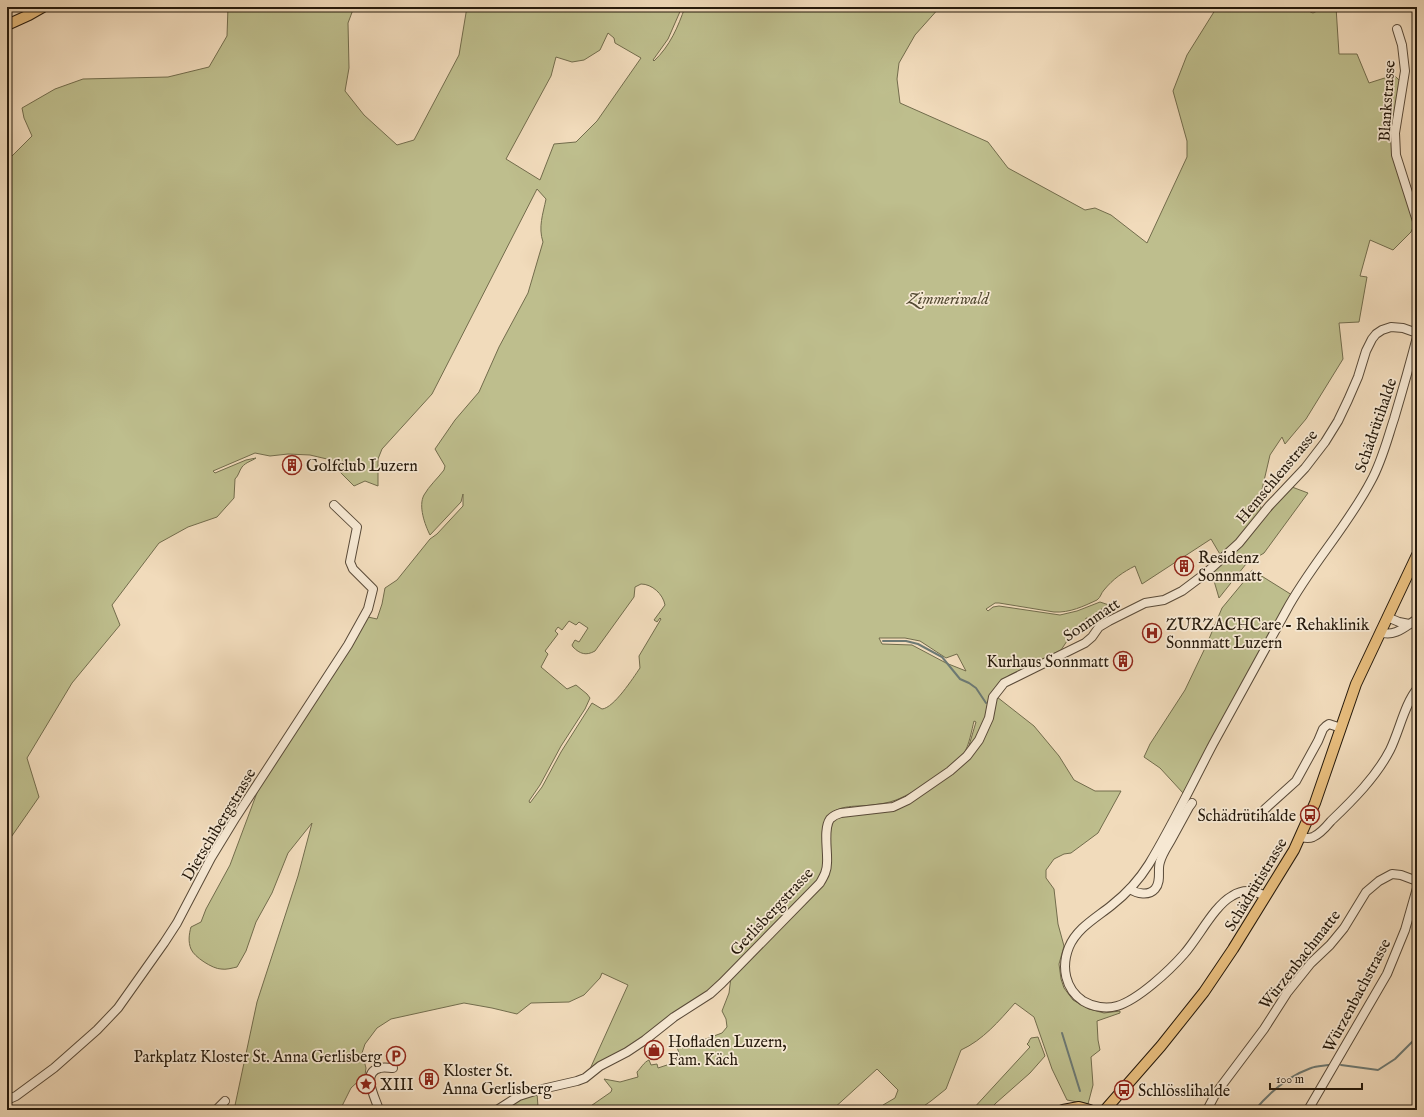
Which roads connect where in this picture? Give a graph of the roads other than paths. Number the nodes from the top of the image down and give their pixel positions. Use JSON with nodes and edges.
{"nodes":[{"id":1,"x":44,"y":7,"type":"edge"},
{"id":2,"x":7,"y":25,"type":"edge"},
{"id":3,"x":1397,"y":29,"type":"dead end"},
{"id":4,"x":1417,"y":221,"type":"edge"},
{"id":5,"x":1417,"y":333,"type":"edge"},
{"id":6,"x":1417,"y":337,"type":"edge"},
{"id":7,"x":334,"y":505,"type":"dead end"},
{"id":8,"x":1417,"y":555,"type":"edge"},
{"id":9,"x":1182,"y":591,"type":"joint"},
{"id":10,"x":1387,"y":617,"type":"junction"},
{"id":11,"x":1417,"y":619,"type":"edge"},
{"id":12,"x":1409,"y":624,"type":"junction"},
{"id":13,"x":1380,"y":632,"type":"junction"},
{"id":14,"x":1417,"y":688,"type":"edge"},
{"id":15,"x":997,"y":691,"type":"joint"},
{"id":16,"x":1341,"y":728,"type":"junction"},
{"id":17,"x":1192,"y":803,"type":"dead end"},
{"id":18,"x":1265,"y":809,"type":"dead end"},
{"id":19,"x":1301,"y":836,"type":"junction"},
{"id":20,"x":1417,"y":881,"type":"edge"},
{"id":21,"x":1417,"y":888,"type":"edge"},
{"id":22,"x":1130,"y":889,"type":"junction"},
{"id":23,"x":1265,"y":896,"type":"junction"},
{"id":24,"x":393,"y":1068,"type":"dead end"},
{"id":25,"x":7,"y":1100,"type":"edge"},
{"id":26,"x":225,"y":1101,"type":"dead end"},
{"id":27,"x":1071,"y":1109,"type":"edge"},
{"id":28,"x":216,"y":1110,"type":"edge"},
{"id":29,"x":380,"y":1110,"type":"edge"},
{"id":30,"x":497,"y":1110,"type":"edge"},
{"id":31,"x":1090,"y":1110,"type":"edge"},
{"id":32,"x":1105,"y":1110,"type":"edge"},
{"id":33,"x":1207,"y":1110,"type":"edge"},
{"id":34,"x":1308,"y":1110,"type":"edge"}],
"edges":[{"from":1,"to":2,"type":"main road"},
{"from":3,"to":4,"type":"street","name":"Blankstrasse"},
{"from":5,"to":9,"type":"street","name":"Hemschlenstrasse"},
{"from":6,"to":22,"type":"street","name":"Schädrütihalde"},
{"from":7,"to":25,"type":"street","name":"Dietschibergstrasse"},
{"from":8,"to":10,"type":"main road","name":"Schädrütistrasse"},
{"from":9,"to":15,"type":"street","name":"Sonnmatt"},
{"from":10,"to":12,"type":"street"},
{"from":10,"to":13,"type":"main road","name":"Schädrütistrasse"},
{"from":11,"to":12,"type":"street"},
{"from":12,"to":13,"type":"street"},
{"from":13,"to":16,"type":"main road","name":"Schädrütistrasse"},
{"from":14,"to":19,"type":"street"},
{"from":15,"to":30,"type":"street","name":"Gerlisbergstrasse"},
{"from":16,"to":18,"type":"street"},
{"from":16,"to":19,"type":"main road","name":"Schädrütistrasse"},
{"from":17,"to":22,"type":"street"},
{"from":19,"to":23,"type":"main road","name":"Schädrütistrasse"},
{"from":20,"to":33,"type":"street","name":"Würzenbachmatte"},
{"from":21,"to":34,"type":"street","name":"Würzenbachstrasse"},
{"from":22,"to":23,"type":"street","name":"Schädrütihalde"},
{"from":23,"to":32,"type":"main road","name":"Schädrütistrasse"},
{"from":24,"to":29,"type":"street"},
{"from":26,"to":28,"type":"street"},
{"from":27,"to":31,"type":"main road"}]}
